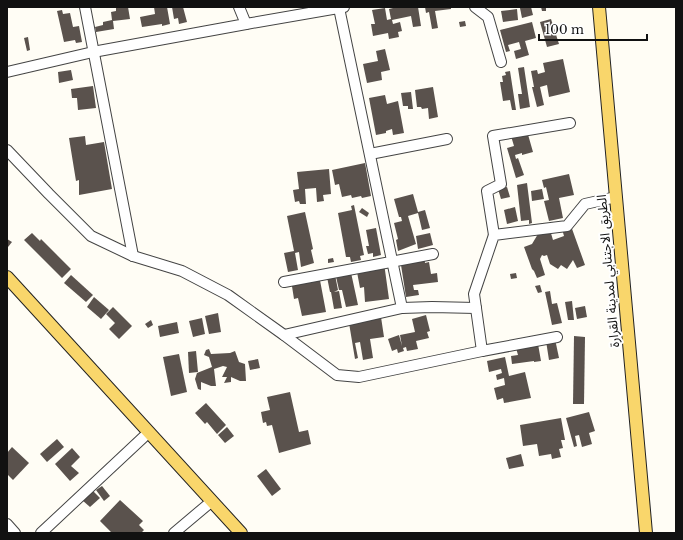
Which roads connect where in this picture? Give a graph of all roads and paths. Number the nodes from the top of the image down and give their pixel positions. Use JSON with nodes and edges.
{"nodes":[{"id":1,"x":85,"y":7,"type":"edge"},
{"id":2,"x":240,"y":7,"type":"edge"},
{"id":3,"x":342,"y":7,"type":"edge"},
{"id":4,"x":475,"y":7,"type":"edge"},
{"id":5,"x":599,"y":7,"type":"edge"},
{"id":6,"x":246,"y":24,"type":"junction"},
{"id":7,"x":93,"y":52,"type":"junction"},
{"id":8,"x":501,"y":62,"type":"dead end"},
{"id":9,"x":7,"y":72,"type":"edge"},
{"id":10,"x":570,"y":123,"type":"dead end"},
{"id":11,"x":447,"y":140,"type":"dead end"},
{"id":12,"x":7,"y":150,"type":"edge"},
{"id":13,"x":370,"y":154,"type":"junction"},
{"id":14,"x":616,"y":197,"type":"junction"},
{"id":15,"x":494,"y":235,"type":"junction"},
{"id":16,"x":433,"y":254,"type":"dead end"},
{"id":17,"x":133,"y":256,"type":"junction"},
{"id":18,"x":392,"y":263,"type":"junction"},
{"id":19,"x":7,"y":277,"type":"edge"},
{"id":20,"x":284,"y":282,"type":"dead end"},
{"id":21,"x":402,"y":308,"type":"junction"},
{"id":22,"x":476,"y":308,"type":"junction"},
{"id":23,"x":284,"y":335,"type":"junction"},
{"id":24,"x":557,"y":338,"type":"dead end"},
{"id":25,"x":482,"y":351,"type":"junction"},
{"id":26,"x":149,"y":432,"type":"junction"},
{"id":27,"x":212,"y":501,"type":"junction"},
{"id":28,"x":7,"y":524,"type":"edge"},
{"id":29,"x":15,"y":533,"type":"edge"},
{"id":30,"x":41,"y":533,"type":"edge"},
{"id":31,"x":174,"y":533,"type":"edge"},
{"id":32,"x":241,"y":533,"type":"edge"},
{"id":33,"x":646,"y":533,"type":"edge"}],
"edges":[{"from":1,"to":7,"type":"street"},
{"from":2,"to":6,"type":"street"},
{"from":3,"to":6,"type":"street"},
{"from":3,"to":13,"type":"street"},
{"from":4,"to":8,"type":"street"},
{"from":5,"to":14,"type":"main road","name":"الطريق الاجتنابي لمدينة القرارة"},
{"from":6,"to":7,"type":"street"},
{"from":7,"to":9,"type":"street"},
{"from":7,"to":17,"type":"street"},
{"from":10,"to":15,"type":"street"},
{"from":11,"to":13,"type":"street"},
{"from":12,"to":17,"type":"street"},
{"from":13,"to":18,"type":"street"},
{"from":14,"to":15,"type":"street"},
{"from":14,"to":33,"type":"main road","name":"الطريق الاجتنابي لمدينة القرارة"},
{"from":15,"to":22,"type":"street"},
{"from":16,"to":18,"type":"street"},
{"from":17,"to":23,"type":"street"},
{"from":18,"to":20,"type":"street"},
{"from":18,"to":21,"type":"street"},
{"from":19,"to":26,"type":"main road"},
{"from":21,"to":22,"type":"street"},
{"from":21,"to":23,"type":"street"},
{"from":22,"to":25,"type":"street"},
{"from":23,"to":25,"type":"street"},
{"from":24,"to":25,"type":"street"},
{"from":26,"to":27,"type":"main road"},
{"from":26,"to":30,"type":"street"},
{"from":27,"to":31,"type":"street"},
{"from":27,"to":32,"type":"main road"},
{"from":28,"to":29,"type":"street"}]}
